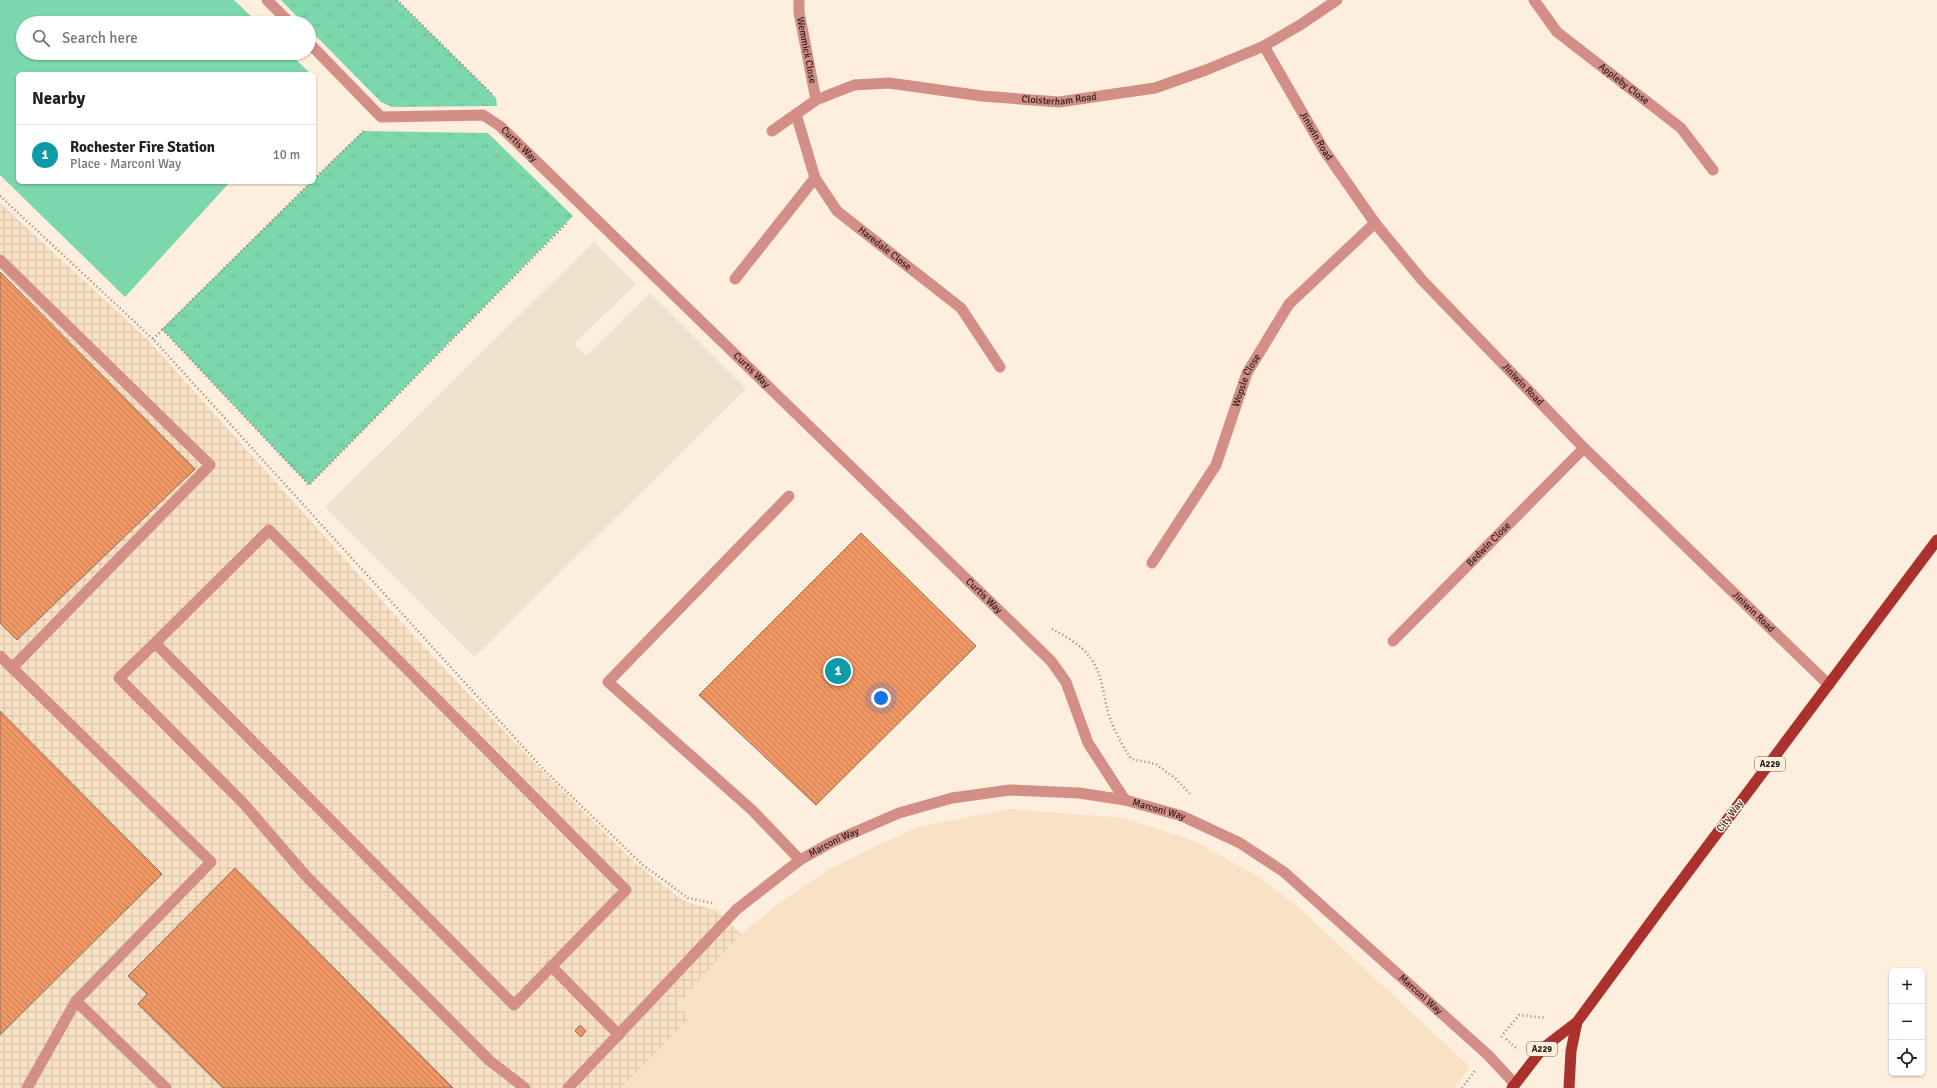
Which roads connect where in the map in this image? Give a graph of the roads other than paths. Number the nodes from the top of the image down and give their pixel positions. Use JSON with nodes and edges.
{"nodes":[{"id":1,"x":267,"y":0,"type":"edge"},
{"id":2,"x":799,"y":0,"type":"edge"},
{"id":3,"x":1337,"y":0,"type":"edge"},
{"id":4,"x":1534,"y":0,"type":"edge"},
{"id":5,"x":283,"y":16,"type":"edge"},
{"id":6,"x":1264,"y":46,"type":"junction"},
{"id":7,"x":316,"y":50,"type":"edge"},
{"id":8,"x":816,"y":100,"type":"junction"},
{"id":9,"x":796,"y":114,"type":"junction"},
{"id":10,"x":772,"y":131,"type":"dead end"},
{"id":11,"x":1713,"y":170,"type":"dead end"},
{"id":12,"x":815,"y":178,"type":"junction"},
{"id":13,"x":1376,"y":222,"type":"junction"},
{"id":14,"x":0,"y":260,"type":"edge"},
{"id":15,"x":735,"y":279,"type":"dead end"},
{"id":16,"x":1000,"y":367,"type":"dead end"},
{"id":17,"x":1584,"y":448,"type":"junction"},
{"id":18,"x":789,"y":496,"type":"dead end"},
{"id":19,"x":1937,"y":540,"type":"edge"},
{"id":20,"x":1152,"y":564,"type":"dead end"},
{"id":21,"x":1393,"y":641,"type":"dead end"},
{"id":22,"x":155,"y":643,"type":"junction"},
{"id":23,"x":0,"y":656,"type":"edge"},
{"id":24,"x":12,"y":668,"type":"junction"},
{"id":25,"x":1829,"y":685,"type":"junction"},
{"id":26,"x":1124,"y":800,"type":"junction"},
{"id":27,"x":800,"y":860,"type":"junction"},
{"id":28,"x":551,"y":966,"type":"junction"},
{"id":29,"x":76,"y":1001,"type":"junction"},
{"id":30,"x":1577,"y":1022,"type":"junction"},
{"id":31,"x":619,"y":1035,"type":"junction"},
{"id":32,"x":1515,"y":1087,"type":"edge"},
{"id":33,"x":27,"y":1088,"type":"edge"},
{"id":34,"x":166,"y":1088,"type":"edge"},
{"id":35,"x":525,"y":1088,"type":"edge"},
{"id":36,"x":568,"y":1088,"type":"edge"},
{"id":37,"x":1569,"y":1088,"type":"edge"}],
"edges":[{"from":1,"to":5,"type":"street"},
{"from":2,"to":8,"type":"street","name":"Wemmick Close"},
{"from":3,"to":6,"type":"street","name":"Cloisterham Road"},
{"from":4,"to":11,"type":"street","name":"Appleby Close"},
{"from":6,"to":8,"type":"street","name":"Cloisterham Road"},
{"from":6,"to":13,"type":"street","name":"Jiniwin Road"},
{"from":7,"to":26,"type":"street","name":"Curtis Way"},
{"from":8,"to":9,"type":"street","name":"Cloisterham Road"},
{"from":9,"to":10,"type":"street","name":"Cloisterham Road"},
{"from":9,"to":12,"type":"street","name":"Haredale Close"},
{"from":12,"to":15,"type":"street"},
{"from":12,"to":16,"type":"street","name":"Haredale Close"},
{"from":13,"to":17,"type":"street","name":"Jiniwin Road"},
{"from":13,"to":20,"type":"street","name":"Wopsle Close"},
{"from":14,"to":24,"type":"street"},
{"from":17,"to":21,"type":"street","name":"Bedwin Close"},
{"from":17,"to":25,"type":"street","name":"Jiniwin Road"},
{"from":18,"to":27,"type":"street"},
{"from":19,"to":25,"type":"main road","name":"City Way","number":"A229"},
{"from":22,"to":28,"type":"street"},
{"from":22,"to":28,"type":"street"},
{"from":22,"to":35,"type":"street"},
{"from":23,"to":24,"type":"street"},
{"from":24,"to":29,"type":"street"},
{"from":25,"to":30,"type":"main road","name":"City Way","number":"A229"},
{"from":26,"to":27,"type":"street","name":"Marconi Way"},
{"from":26,"to":32,"type":"street","name":"Marconi Way"},
{"from":27,"to":31,"type":"street","name":"Marconi Way"},
{"from":28,"to":31,"type":"street"},
{"from":29,"to":33,"type":"street"},
{"from":29,"to":34,"type":"street"},
{"from":30,"to":32,"type":"main road","name":"City Way","number":"A229"},
{"from":30,"to":37,"type":"main road"},
{"from":31,"to":36,"type":"street","name":"Marconi Way"}]}
